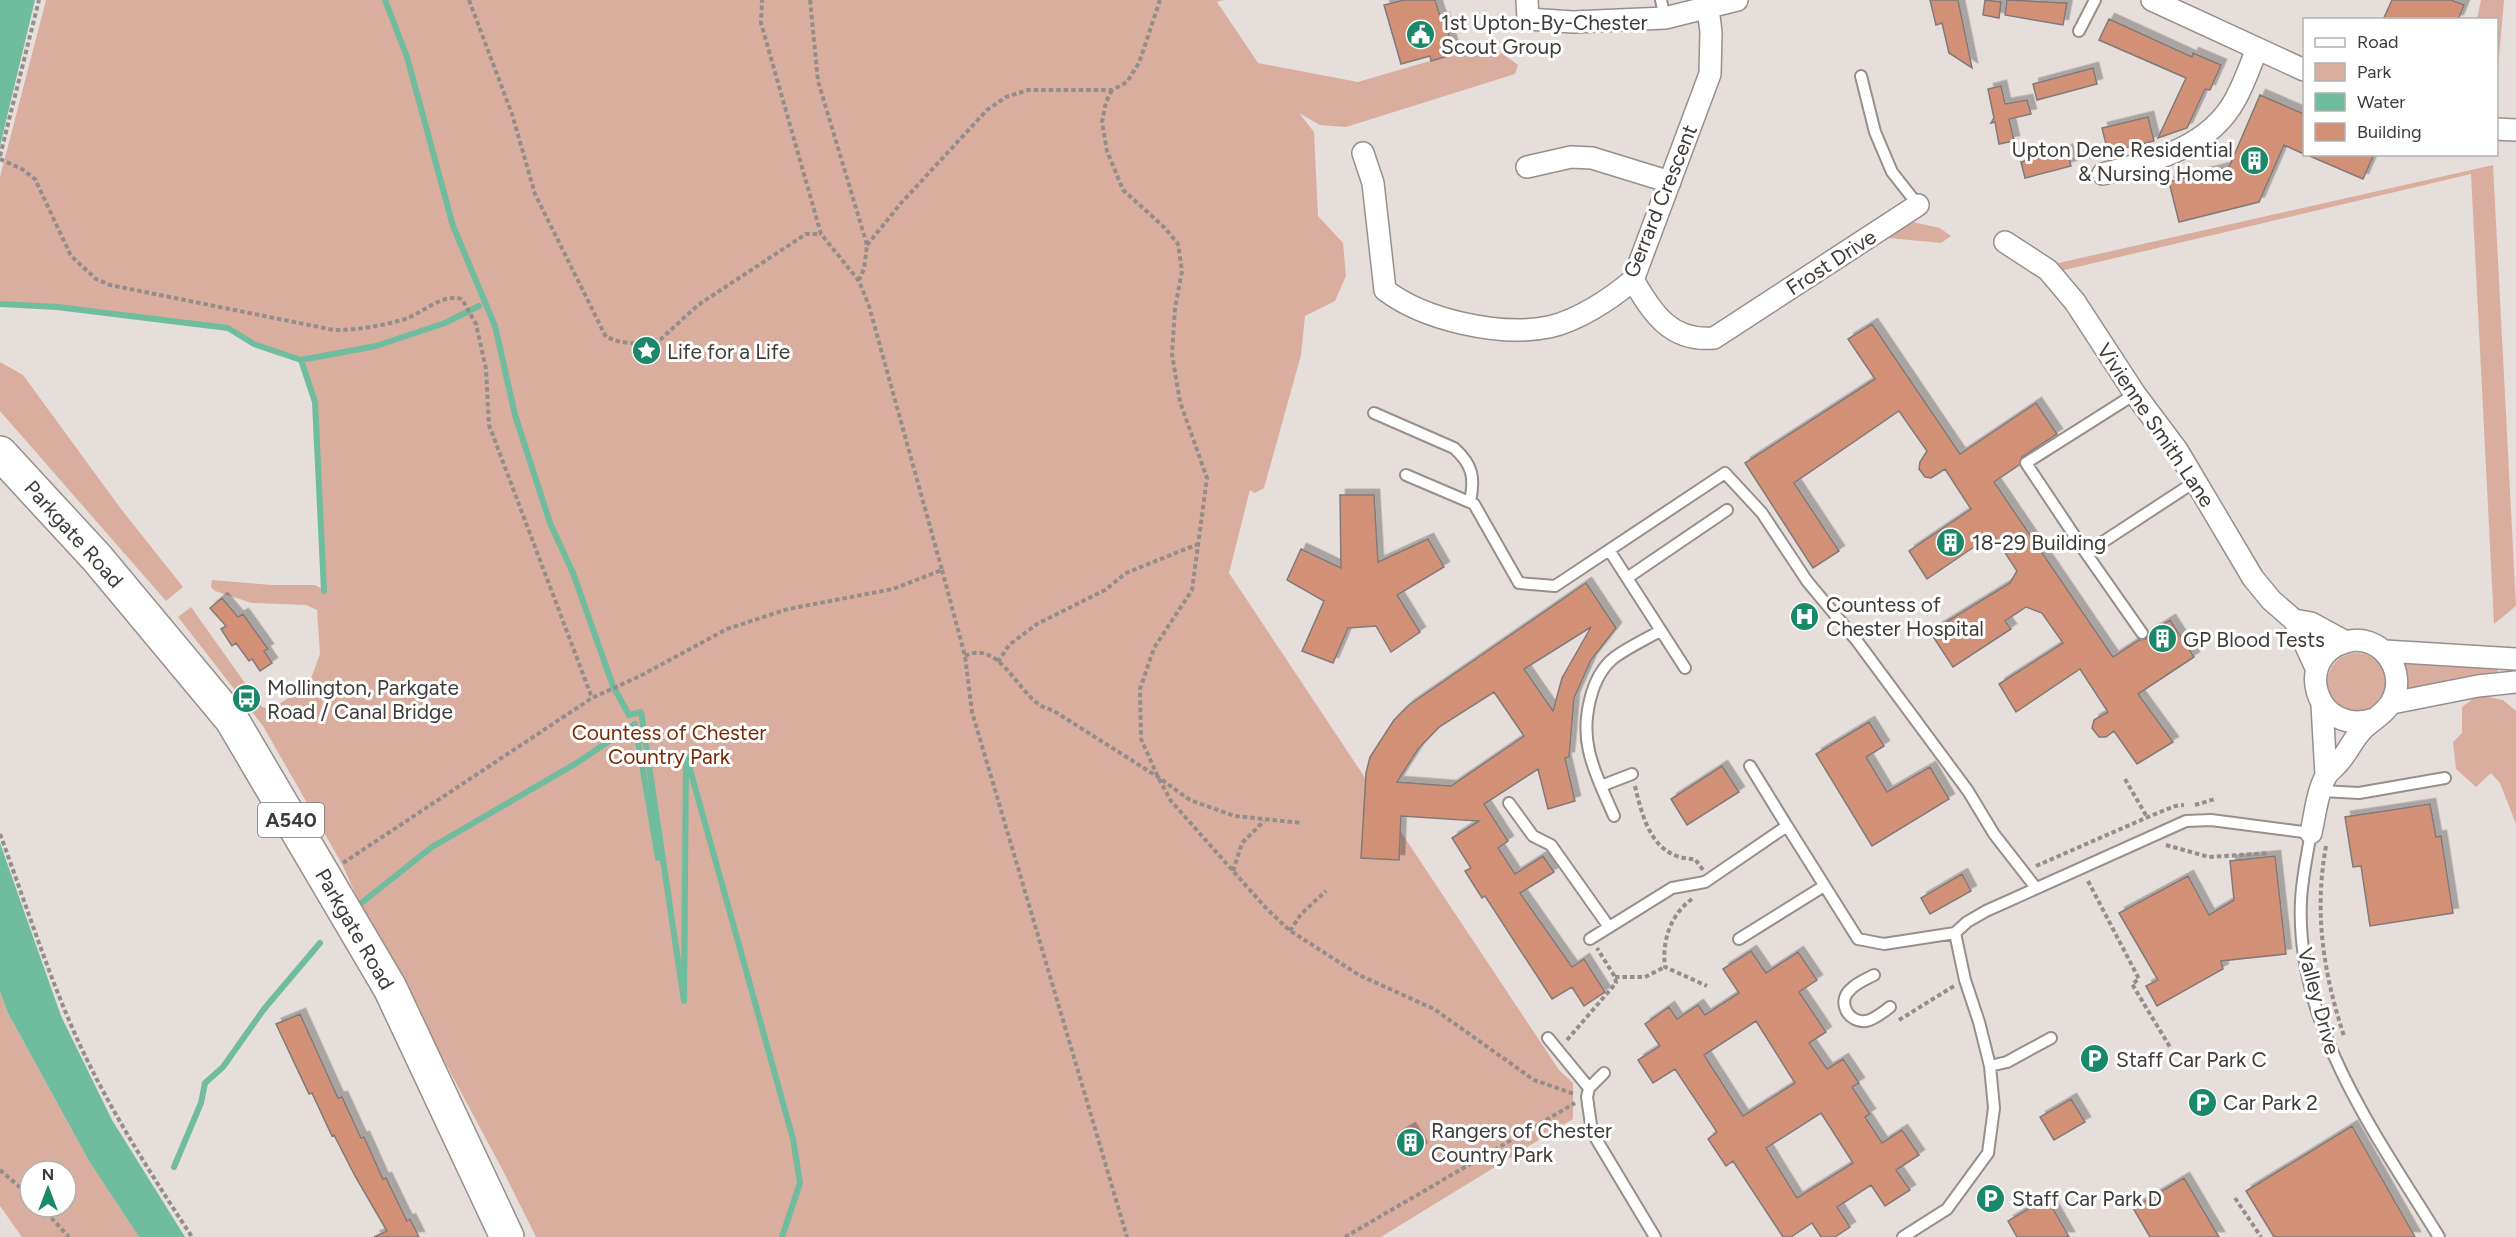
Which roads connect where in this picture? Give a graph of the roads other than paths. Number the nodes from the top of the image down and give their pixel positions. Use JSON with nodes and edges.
{"nodes":[{"id":1,"x":1737,"y":0,"type":"edge"},
{"id":2,"x":2095,"y":0,"type":"edge"},
{"id":3,"x":2163,"y":2,"type":"edge"},
{"id":4,"x":1527,"y":8,"type":"edge"},
{"id":5,"x":1708,"y":8,"type":"junction"},
{"id":6,"x":1663,"y":9,"type":"edge"},
{"id":7,"x":2079,"y":31,"type":"dead end"},
{"id":8,"x":2256,"y":49,"type":"junction"},
{"id":9,"x":2303,"y":70,"type":"edge"},
{"id":10,"x":1861,"y":76,"type":"dead end"},
{"id":11,"x":2498,"y":129,"type":"edge"},
{"id":12,"x":2516,"y":130,"type":"edge"},
{"id":13,"x":1363,"y":153,"type":"dead end"},
{"id":14,"x":1527,"y":166,"type":"dead end"},
{"id":15,"x":2103,"y":174,"type":"dead end"},
{"id":16,"x":1670,"y":182,"type":"junction"},
{"id":17,"x":1918,"y":205,"type":"joint"},
{"id":18,"x":2005,"y":242,"type":"dead end"},
{"id":19,"x":1633,"y":280,"type":"junction"},
{"id":20,"x":2135,"y":394,"type":"junction"},
{"id":21,"x":1374,"y":413,"type":"dead end"},
{"id":22,"x":0,"y":453,"type":"edge"},
{"id":23,"x":1406,"y":475,"type":"dead end"},
{"id":24,"x":2196,"y":481,"type":"junction"},
{"id":25,"x":1470,"y":502,"type":"junction"},
{"id":26,"x":1727,"y":510,"type":"dead end"},
{"id":27,"x":1609,"y":550,"type":"junction"},
{"id":28,"x":2086,"y":553,"type":"junction"},
{"id":29,"x":1627,"y":578,"type":"junction"},
{"id":30,"x":2294,"y":620,"type":"junction"},
{"id":31,"x":1660,"y":631,"type":"junction"},
{"id":32,"x":2142,"y":633,"type":"dead end"},
{"id":33,"x":2346,"y":642,"type":"junction"},
{"id":34,"x":2385,"y":651,"type":"junction"},
{"id":35,"x":2516,"y":660,"type":"edge"},
{"id":36,"x":1685,"y":668,"type":"dead end"},
{"id":37,"x":2317,"y":670,"type":"junction"},
{"id":38,"x":2512,"y":686,"type":"edge"},
{"id":39,"x":2392,"y":703,"type":"junction"},
{"id":40,"x":2322,"y":705,"type":"junction"},
{"id":41,"x":2375,"y":719,"type":"junction"},
{"id":42,"x":1750,"y":766,"type":"dead end"},
{"id":43,"x":1632,"y":774,"type":"dead end"},
{"id":44,"x":2445,"y":778,"type":"dead end"},
{"id":45,"x":2324,"y":783,"type":"junction"},
{"id":46,"x":1601,"y":786,"type":"junction"},
{"id":47,"x":1509,"y":803,"type":"dead end"},
{"id":48,"x":1614,"y":816,"type":"dead end"},
{"id":49,"x":1787,"y":826,"type":"junction"},
{"id":50,"x":2319,"y":836,"type":"junction"},
{"id":51,"x":1824,"y":886,"type":"junction"},
{"id":52,"x":2036,"y":888,"type":"junction"},
{"id":53,"x":1609,"y":927,"type":"junction"},
{"id":54,"x":1955,"y":933,"type":"junction"},
{"id":55,"x":1590,"y":939,"type":"road end"},
{"id":56,"x":1739,"y":939,"type":"dead end"},
{"id":57,"x":1874,"y":975,"type":"dead end"},
{"id":58,"x":1890,"y":1007,"type":"dead end"},
{"id":59,"x":1548,"y":1038,"type":"dead end"},
{"id":60,"x":2051,"y":1038,"type":"dead end"},
{"id":61,"x":1990,"y":1066,"type":"junction"},
{"id":62,"x":1604,"y":1073,"type":"dead end"},
{"id":63,"x":1588,"y":1092,"type":"junction"},
{"id":64,"x":507,"y":1237,"type":"edge"},
{"id":65,"x":1655,"y":1237,"type":"edge"},
{"id":66,"x":1903,"y":1237,"type":"edge"},
{"id":67,"x":2439,"y":1237,"type":"edge"}],
"edges":[{"from":1,"to":5,"type":"street"},
{"from":2,"to":7,"type":"lane"},
{"from":3,"to":8,"type":"street"},
{"from":4,"to":6,"type":"street"},
{"from":5,"to":6,"type":"street"},
{"from":5,"to":16,"type":"street","name":"Gerrard Crescent"},
{"from":8,"to":9,"type":"street"},
{"from":8,"to":15,"type":"street"},
{"from":10,"to":17,"type":"lane","name":"Frost Drive"},
{"from":11,"to":12,"type":"street"},
{"from":13,"to":19,"type":"street","name":"Gerrard Crescent"},
{"from":14,"to":16,"type":"street"},
{"from":16,"to":19,"type":"street","name":"Gerrard Crescent"},
{"from":17,"to":19,"type":"street","name":"Frost Drive"},
{"from":18,"to":20,"type":"street","name":"Vivienne Smith Lane"},
{"from":20,"to":24,"type":"street","name":"Vivienne Smith Lane"},
{"from":20,"to":28,"type":"lane"},
{"from":21,"to":25,"type":"lane"},
{"from":22,"to":64,"type":"main road","name":"Parkgate Road","number":"A540"},
{"from":23,"to":25,"type":"lane"},
{"from":24,"to":28,"type":"lane"},
{"from":24,"to":30,"type":"street","name":"Vivienne Smith Lane"},
{"from":25,"to":27,"type":"lane"},
{"from":26,"to":29,"type":"lane"},
{"from":27,"to":29,"type":"lane"},
{"from":27,"to":52,"type":"lane"},
{"from":28,"to":32,"type":"lane"},
{"from":29,"to":31,"type":"lane"},
{"from":30,"to":33,"type":"street","name":"Vivienne Smith Lane"},
{"from":30,"to":37,"type":"street","name":"Vivienne Smith Lane"},
{"from":31,"to":36,"type":"lane"},
{"from":31,"to":46,"type":"lane"},
{"from":33,"to":34,"type":"street"},
{"from":33,"to":37,"type":"street"},
{"from":34,"to":35,"type":"street"},
{"from":34,"to":39,"type":"street"},
{"from":37,"to":40,"type":"street","name":"Valley Drive"},
{"from":38,"to":39,"type":"street"},
{"from":39,"to":41,"type":"street","name":"Valley Drive"},
{"from":40,"to":41,"type":"street"},
{"from":40,"to":45,"type":"street","name":"Valley Drive"},
{"from":41,"to":45,"type":"street","name":"Valley Drive"},
{"from":42,"to":49,"type":"lane"},
{"from":43,"to":46,"type":"lane"},
{"from":44,"to":45,"type":"lane"},
{"from":45,"to":50,"type":"street","name":"Valley Drive"},
{"from":46,"to":48,"type":"lane"},
{"from":47,"to":53,"type":"lane"},
{"from":49,"to":51,"type":"lane"},
{"from":49,"to":53,"type":"lane"},
{"from":50,"to":52,"type":"lane"},
{"from":50,"to":67,"type":"lane","name":"Valley Drive"},
{"from":51,"to":54,"type":"lane"},
{"from":51,"to":56,"type":"lane"},
{"from":52,"to":54,"type":"lane"},
{"from":53,"to":55,"type":"lane"},
{"from":54,"to":61,"type":"lane"},
{"from":57,"to":58,"type":"lane"},
{"from":59,"to":63,"type":"lane"},
{"from":60,"to":61,"type":"lane"},
{"from":61,"to":66,"type":"lane"},
{"from":62,"to":63,"type":"lane"},
{"from":63,"to":65,"type":"lane"}]}
